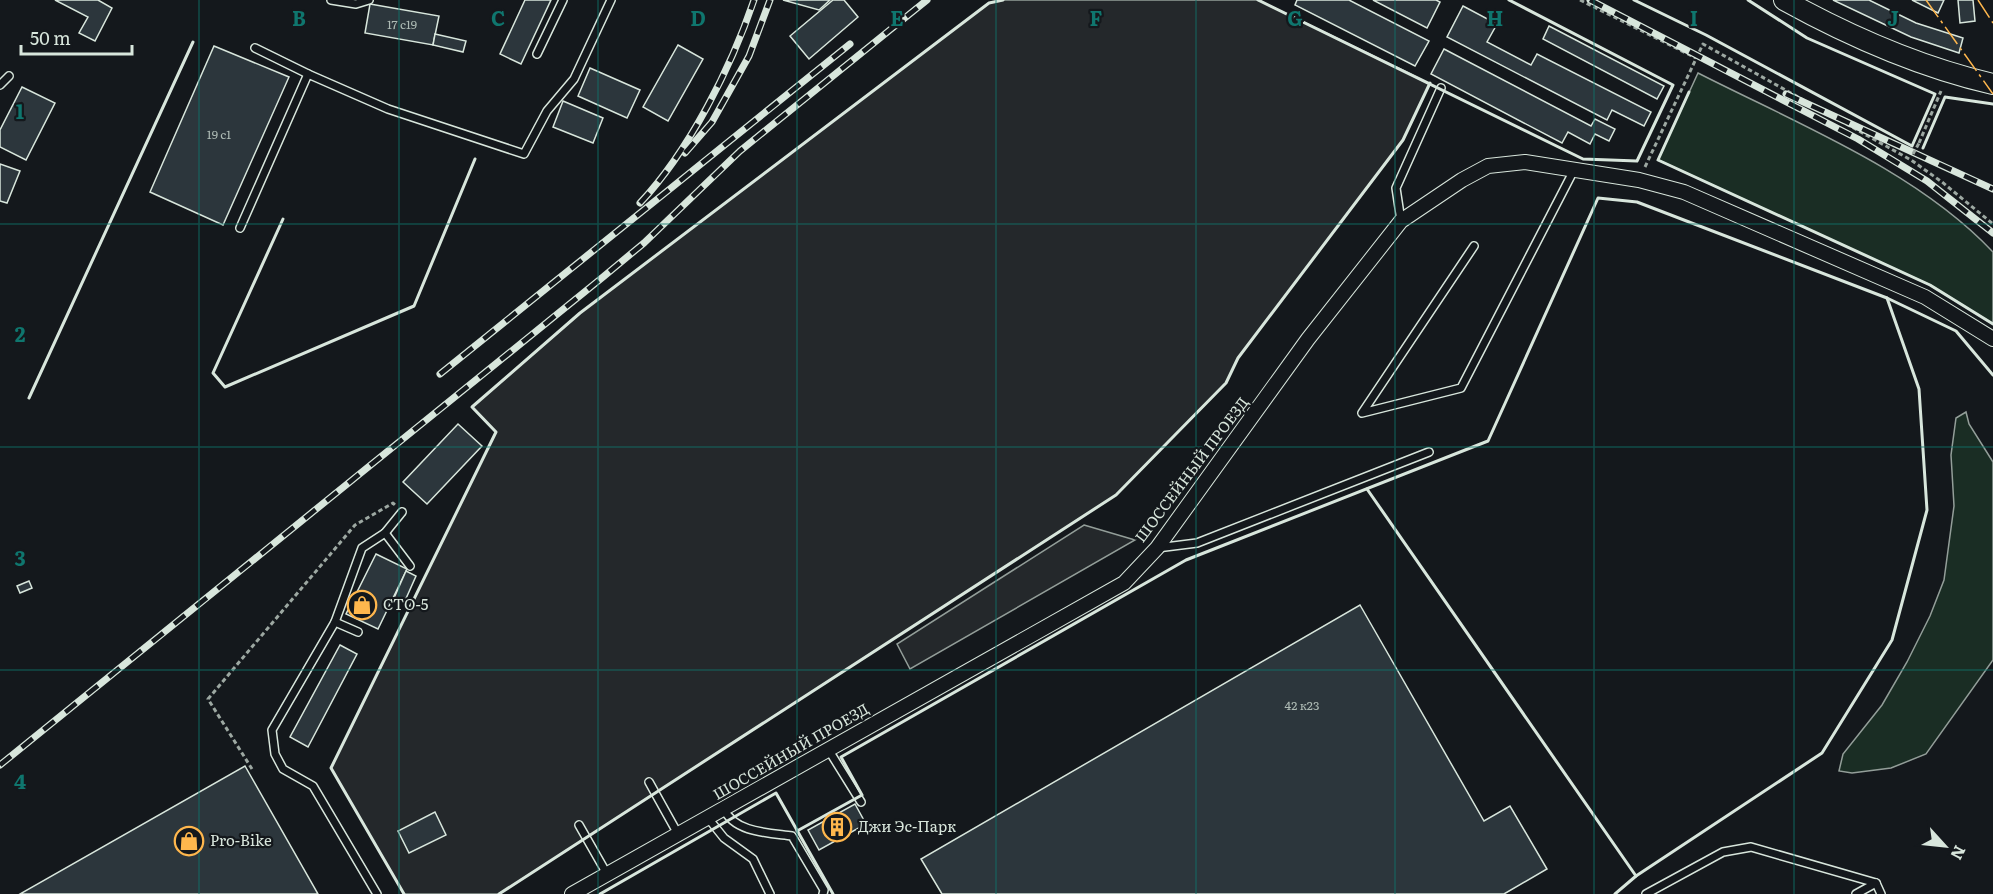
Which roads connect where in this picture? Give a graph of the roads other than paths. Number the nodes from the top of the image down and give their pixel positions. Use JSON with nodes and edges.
{"nodes":[{"id":1,"x":331,"y":0,"type":"edge"},
{"id":2,"x":369,"y":0,"type":"edge"},
{"id":3,"x":563,"y":0,"type":"edge"},
{"id":4,"x":611,"y":0,"type":"edge"},
{"id":5,"x":1784,"y":0,"type":"edge"},
{"id":6,"x":255,"y":48,"type":"dead end"},
{"id":7,"x":537,"y":54,"type":"dead end"},
{"id":8,"x":308,"y":74,"type":"junction"},
{"id":9,"x":9,"y":76,"type":"dead end"},
{"id":10,"x":1993,"y":84,"type":"edge"},
{"id":11,"x":0,"y":85,"type":"edge"},
{"id":12,"x":1441,"y":88,"type":"dead end"},
{"id":13,"x":1574,"y":170,"type":"junction"},
{"id":14,"x":1401,"y":221,"type":"junction"},
{"id":15,"x":240,"y":228,"type":"dead end"},
{"id":16,"x":1474,"y":246,"type":"dead end"},
{"id":17,"x":1993,"y":339,"type":"edge"},
{"id":18,"x":1429,"y":452,"type":"dead end"},
{"id":19,"x":402,"y":512,"type":"road end"},
{"id":20,"x":385,"y":533,"type":"junction"},
{"id":21,"x":1157,"y":548,"type":"junction"},
{"id":22,"x":410,"y":566,"type":"dead end"},
{"id":23,"x":335,"y":622,"type":"junction"},
{"id":24,"x":358,"y":632,"type":"dead end"},
{"id":25,"x":828,"y":749,"type":"junction"},
{"id":26,"x":649,"y":782,"type":"dead end"},
{"id":27,"x":861,"y":802,"type":"dead end"},
{"id":28,"x":724,"y":809,"type":"junction"},
{"id":29,"x":708,"y":818,"type":"junction"},
{"id":30,"x":579,"y":825,"type":"dead end"},
{"id":31,"x":678,"y":834,"type":"junction"},
{"id":32,"x":607,"y":874,"type":"junction"},
{"id":33,"x":1876,"y":884,"type":"junction"},
{"id":34,"x":377,"y":894,"type":"edge"},
{"id":35,"x":572,"y":894,"type":"edge"},
{"id":36,"x":770,"y":894,"type":"edge"},
{"id":37,"x":823,"y":894,"type":"edge"},
{"id":38,"x":1646,"y":894,"type":"edge"},
{"id":39,"x":1856,"y":894,"type":"edge"},
{"id":40,"x":1881,"y":894,"type":"edge"}],
"edges":[{"from":1,"to":2,"type":"lane"},
{"from":3,"to":7,"type":"lane"},
{"from":4,"to":8,"type":"lane"},
{"from":5,"to":10,"type":"street"},
{"from":6,"to":8,"type":"lane"},
{"from":8,"to":15,"type":"lane"},
{"from":9,"to":11,"type":"lane"},
{"from":12,"to":14,"type":"lane"},
{"from":13,"to":14,"type":"street","name":"ШОССЕЙНЫЙ ПРОЕЗД"},
{"from":13,"to":16,"type":"lane"},
{"from":13,"to":17,"type":"street","name":"ШОССЕЙНЫЙ ПРОЕЗД"},
{"from":14,"to":21,"type":"street","name":"ШОССЕЙНЫЙ ПРОЕЗД"},
{"from":18,"to":21,"type":"lane"},
{"from":19,"to":20,"type":"lane"},
{"from":20,"to":22,"type":"lane"},
{"from":20,"to":23,"type":"lane"},
{"from":21,"to":25,"type":"street","name":"ШОССЕЙНЫЙ ПРОЕЗД"},
{"from":23,"to":24,"type":"lane"},
{"from":23,"to":34,"type":"lane"},
{"from":25,"to":27,"type":"lane"},
{"from":25,"to":28,"type":"street","name":"ШОССЕЙНЫЙ ПРОЕЗД"},
{"from":26,"to":31,"type":"lane"},
{"from":28,"to":29,"type":"street","name":"ШОССЕЙНЫЙ ПРОЕЗД"},
{"from":28,"to":37,"type":"lane"},
{"from":29,"to":31,"type":"street","name":"ШОССЕЙНЫЙ ПРОЕЗД"},
{"from":29,"to":36,"type":"lane"},
{"from":30,"to":32,"type":"lane"},
{"from":31,"to":32,"type":"street","name":"ШОССЕЙНЫЙ ПРОЕЗД"},
{"from":32,"to":35,"type":"street","name":"ШОССЕЙНЫЙ ПРОЕЗД"},
{"from":33,"to":38,"type":"lane"},
{"from":33,"to":39,"type":"lane"},
{"from":33,"to":40,"type":"lane"}]}
